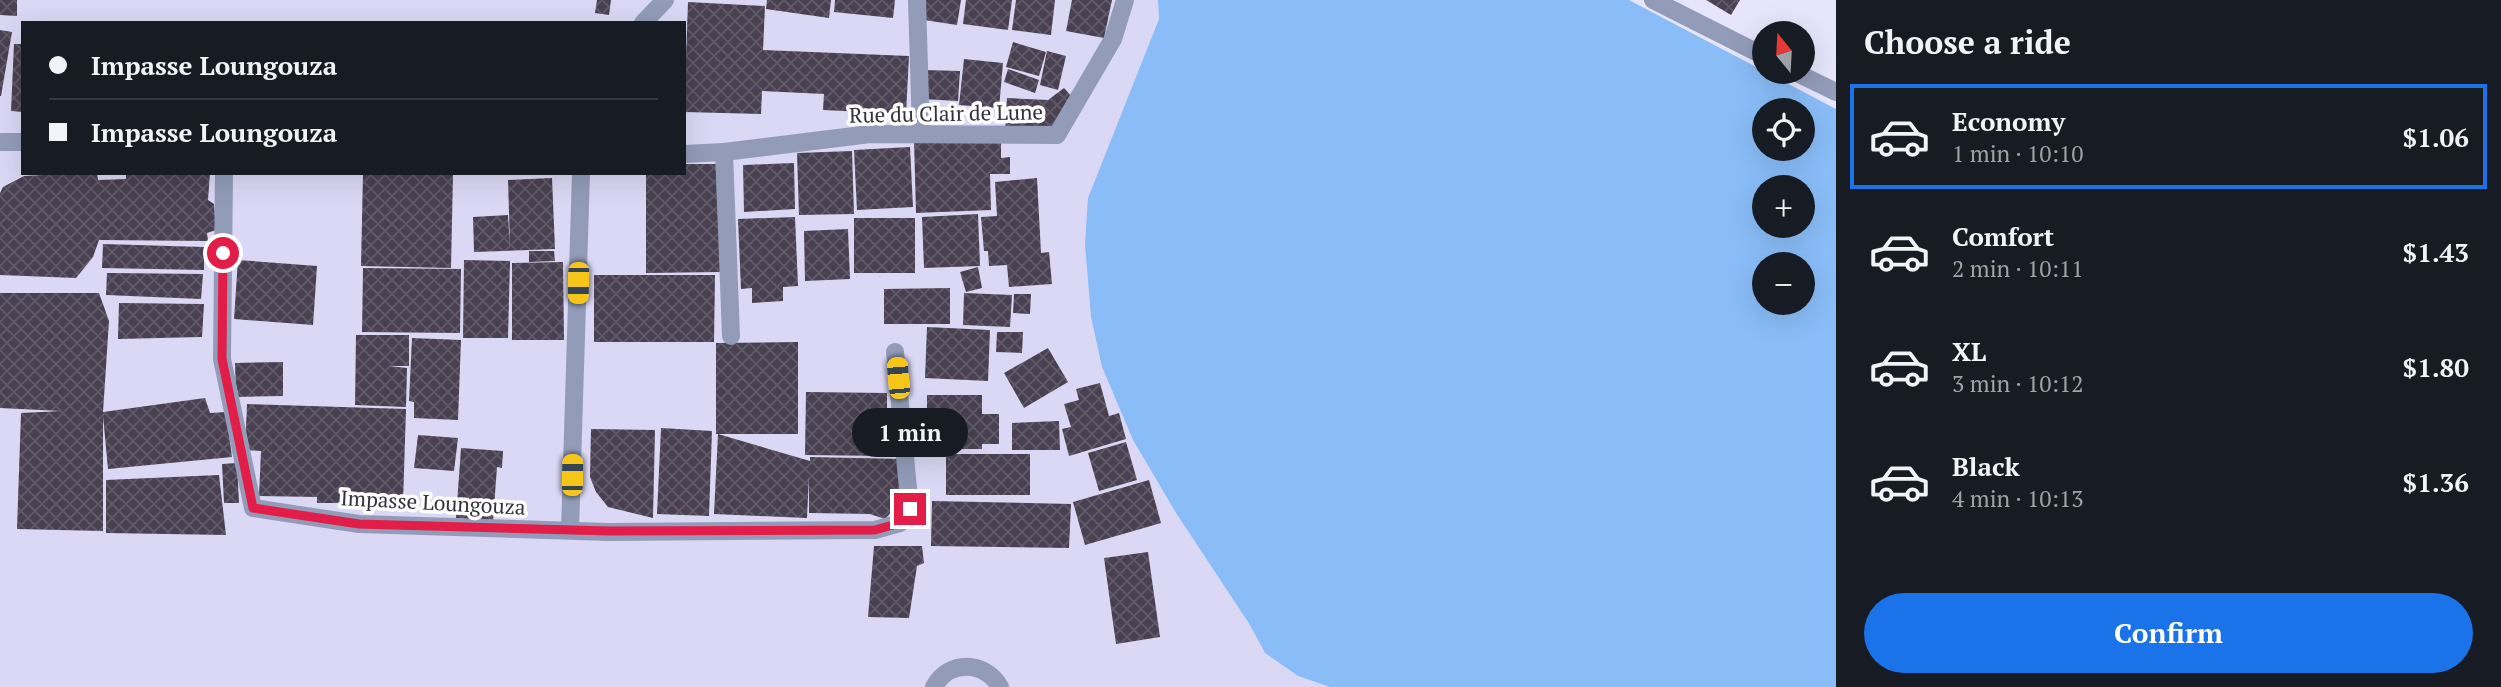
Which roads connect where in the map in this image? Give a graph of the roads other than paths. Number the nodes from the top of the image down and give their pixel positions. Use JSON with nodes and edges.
{"nodes":[{"id":1,"x":664,"y":0,"type":"edge"},
{"id":2,"x":917,"y":0,"type":"edge"},
{"id":3,"x":1125,"y":0,"type":"edge"},
{"id":4,"x":1653,"y":0,"type":"edge"},
{"id":5,"x":645,"y":21,"type":"edge"},
{"id":6,"x":1752,"y":50,"type":"edge"},
{"id":7,"x":1815,"y":82,"type":"edge"},
{"id":8,"x":1836,"y":92,"type":"edge"},
{"id":9,"x":921,"y":133,"type":"junction"},
{"id":10,"x":0,"y":142,"type":"edge"},
{"id":11,"x":21,"y":142,"type":"edge"},
{"id":12,"x":724,"y":152,"type":"junction"},
{"id":13,"x":686,"y":154,"type":"edge"},
{"id":14,"x":224,"y":175,"type":"edge"},
{"id":15,"x":581,"y":175,"type":"edge"},
{"id":16,"x":731,"y":336,"type":"dead end"},
{"id":17,"x":895,"y":352,"type":"dead end"},
{"id":18,"x":570,"y":530,"type":"junction"},
{"id":19,"x":934,"y":687,"type":"edge"},
{"id":20,"x":1000,"y":687,"type":"edge"}],
"edges":[{"from":1,"to":5,"type":"street"},
{"from":2,"to":9,"type":"street"},
{"from":3,"to":9,"type":"street","name":"Rue du Clair de Lune"},
{"from":4,"to":6,"type":"street"},
{"from":7,"to":8,"type":"street"},
{"from":9,"to":12,"type":"street","name":"Rue du Clair de Lune"},
{"from":10,"to":11,"type":"street"},
{"from":12,"to":13,"type":"street","name":"Rue du Clair de Lune"},
{"from":12,"to":16,"type":"street"},
{"from":14,"to":18,"type":"street","name":"Impasse Loungouza"},
{"from":15,"to":18,"type":"street"},
{"from":17,"to":18,"type":"street","name":"Impasse Loungouza"},
{"from":19,"to":20,"type":"street"}]}
